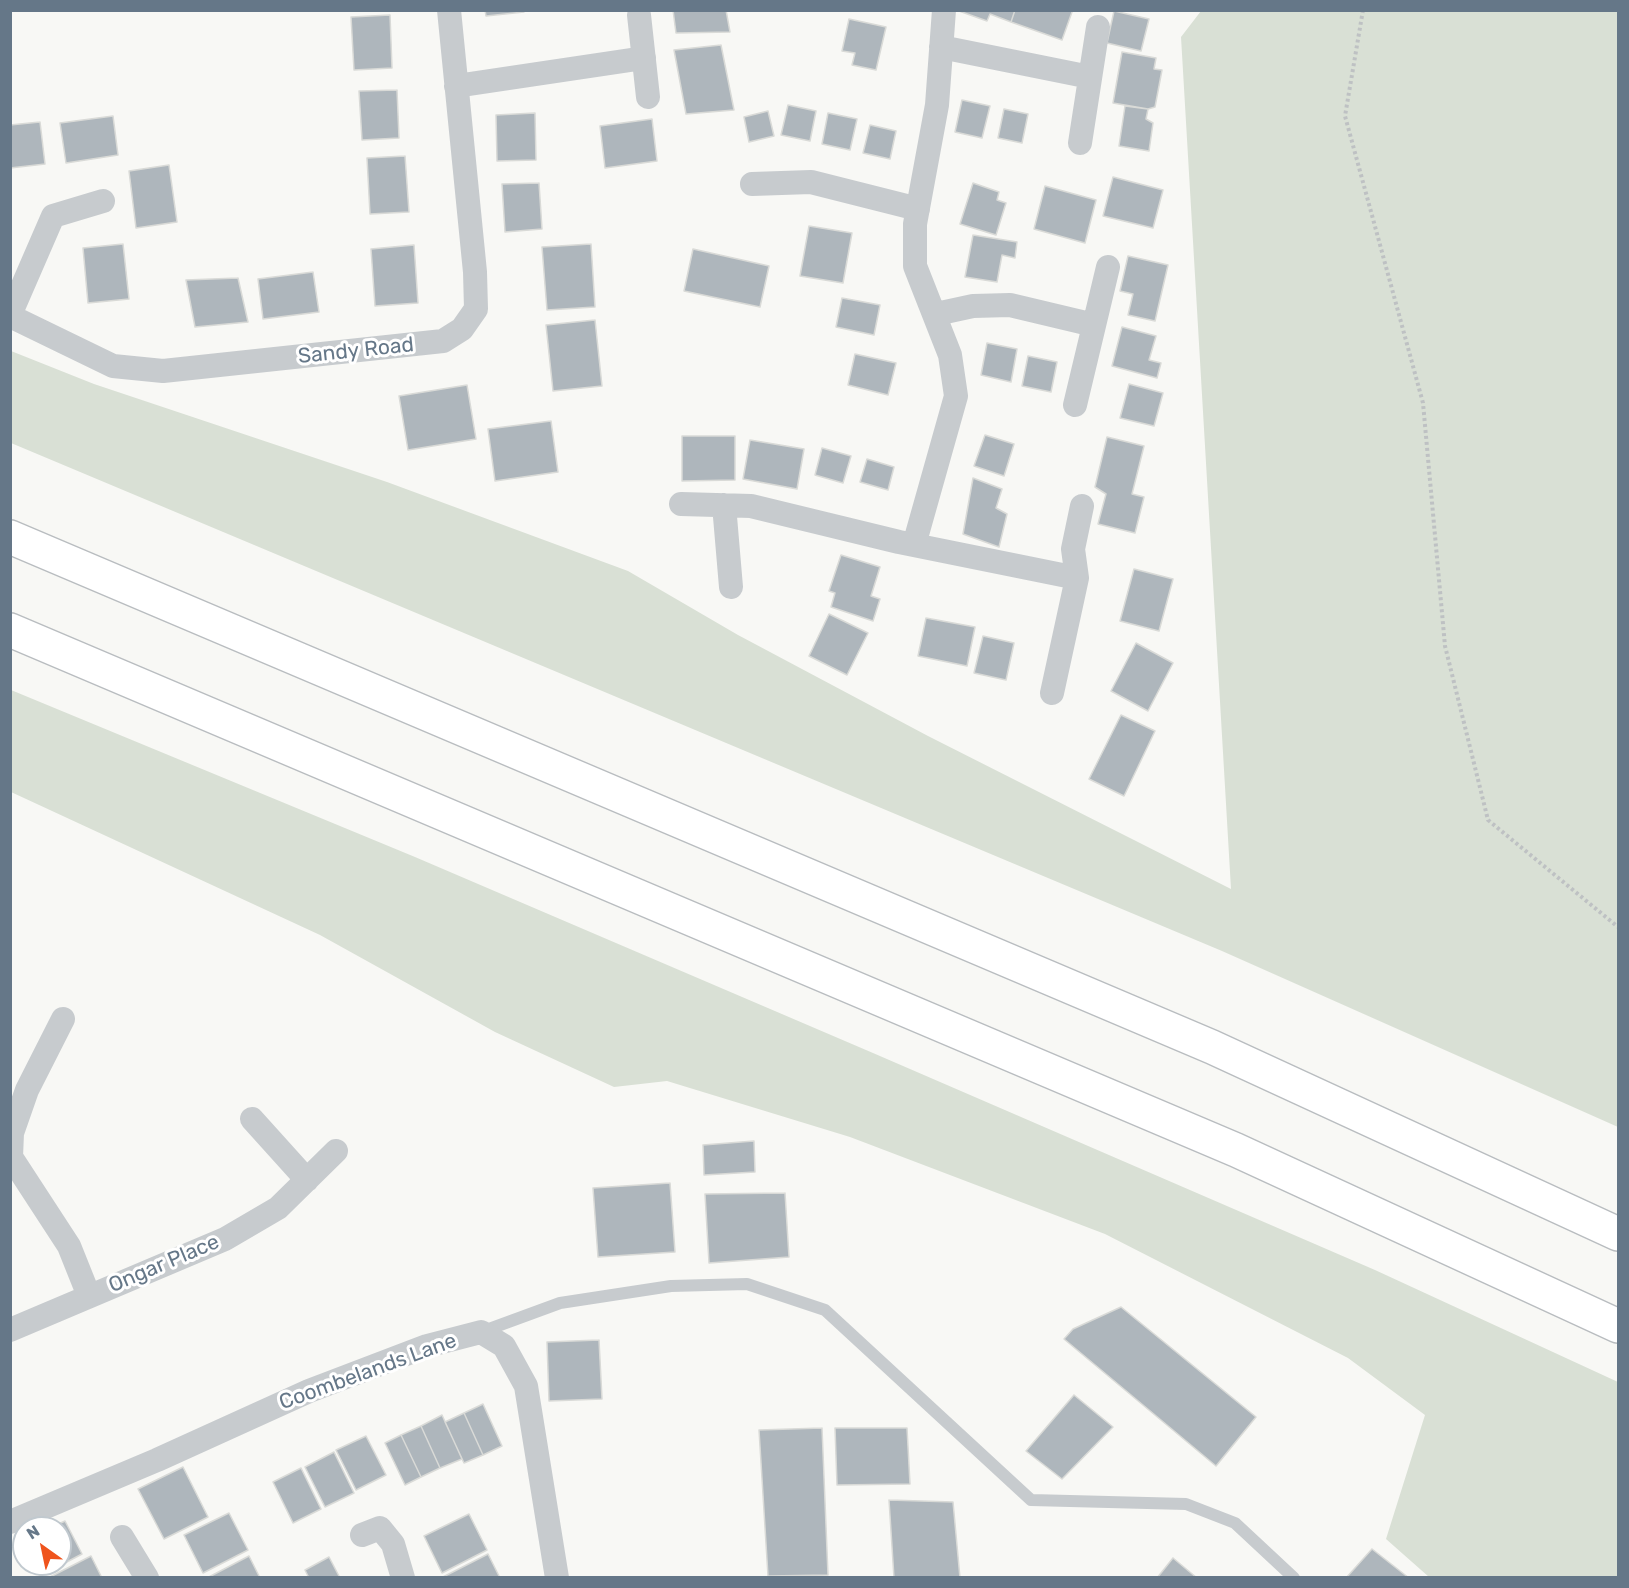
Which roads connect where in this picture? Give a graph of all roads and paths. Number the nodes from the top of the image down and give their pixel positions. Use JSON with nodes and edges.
{"nodes":[{"id":1,"x":448,"y":10,"type":"edge"},
{"id":2,"x":944,"y":10,"type":"edge"},
{"id":3,"x":1363,"y":10,"type":"edge"},
{"id":4,"x":639,"y":15,"type":"dead end"},
{"id":5,"x":1098,"y":27,"type":"dead end"},
{"id":6,"x":941,"y":47,"type":"junction"},
{"id":7,"x":644,"y":58,"type":"junction"},
{"id":8,"x":1090,"y":77,"type":"junction"},
{"id":9,"x":456,"y":86,"type":"junction"},
{"id":10,"x":648,"y":97,"type":"dead end"},
{"id":11,"x":1080,"y":143,"type":"dead end"},
{"id":12,"x":752,"y":184,"type":"dead end"},
{"id":13,"x":103,"y":201,"type":"dead end"},
{"id":14,"x":918,"y":209,"type":"junction"},
{"id":15,"x":1108,"y":267,"type":"dead end"},
{"id":16,"x":936,"y":314,"type":"junction"},
{"id":17,"x":10,"y":315,"type":"edge"},
{"id":18,"x":1094,"y":324,"type":"junction"},
{"id":19,"x":1075,"y":405,"type":"dead end"},
{"id":20,"x":681,"y":504,"type":"dead end"},
{"id":21,"x":724,"y":505,"type":"junction"},
{"id":22,"x":1082,"y":506,"type":"dead end"},
{"id":23,"x":10,"y":537,"type":"edge"},
{"id":24,"x":914,"y":545,"type":"junction"},
{"id":25,"x":1077,"y":578,"type":"junction"},
{"id":26,"x":731,"y":587,"type":"dead end"},
{"id":27,"x":10,"y":630,"type":"edge"},
{"id":28,"x":1053,"y":693,"type":"dead end"},
{"id":29,"x":1618,"y":927,"type":"edge"},
{"id":30,"x":63,"y":1019,"type":"dead end"},
{"id":31,"x":252,"y":1119,"type":"dead end"},
{"id":32,"x":336,"y":1151,"type":"dead end"},
{"id":33,"x":307,"y":1180,"type":"junction"},
{"id":34,"x":1618,"y":1234,"type":"edge"},
{"id":35,"x":89,"y":1296,"type":"junction"},
{"id":36,"x":1618,"y":1326,"type":"edge"},
{"id":37,"x":10,"y":1330,"type":"edge"},
{"id":38,"x":481,"y":1332,"type":"junction"},
{"id":39,"x":10,"y":1522,"type":"edge"},
{"id":40,"x":362,"y":1535,"type":"dead end"},
{"id":41,"x":122,"y":1537,"type":"dead end"},
{"id":42,"x":147,"y":1578,"type":"edge"},
{"id":43,"x":403,"y":1578,"type":"edge"},
{"id":44,"x":557,"y":1578,"type":"edge"},
{"id":45,"x":1294,"y":1578,"type":"edge"}],
"edges":[{"from":1,"to":9,"type":"street","name":"Sandy Road"},
{"from":2,"to":6,"type":"street"},
{"from":3,"to":29,"type":"path"},
{"from":4,"to":7,"type":"street"},
{"from":5,"to":8,"type":"street"},
{"from":6,"to":8,"type":"street"},
{"from":6,"to":14,"type":"street"},
{"from":7,"to":9,"type":"street"},
{"from":7,"to":10,"type":"street"},
{"from":8,"to":11,"type":"street"},
{"from":9,"to":17,"type":"street","name":"Sandy Road"},
{"from":12,"to":14,"type":"street"},
{"from":13,"to":17,"type":"street","name":"Sandy Road"},
{"from":14,"to":16,"type":"street"},
{"from":15,"to":18,"type":"street"},
{"from":16,"to":18,"type":"street"},
{"from":16,"to":24,"type":"street"},
{"from":18,"to":19,"type":"street"},
{"from":20,"to":21,"type":"street"},
{"from":21,"to":24,"type":"street"},
{"from":21,"to":26,"type":"street"},
{"from":22,"to":25,"type":"street"},
{"from":23,"to":34,"type":"highway"},
{"from":24,"to":25,"type":"street"},
{"from":25,"to":28,"type":"street"},
{"from":27,"to":36,"type":"highway"},
{"from":30,"to":35,"type":"street"},
{"from":31,"to":33,"type":"street"},
{"from":32,"to":33,"type":"street","name":"Ongar Place"},
{"from":33,"to":35,"type":"street","name":"Ongar Place"},
{"from":35,"to":37,"type":"street","name":"Ongar Place"},
{"from":38,"to":39,"type":"street","name":"Coombelands Lane"},
{"from":38,"to":44,"type":"street","name":"Coombelands Lane"},
{"from":38,"to":45,"type":"lane"},
{"from":40,"to":43,"type":"street"},
{"from":41,"to":42,"type":"street"}]}
